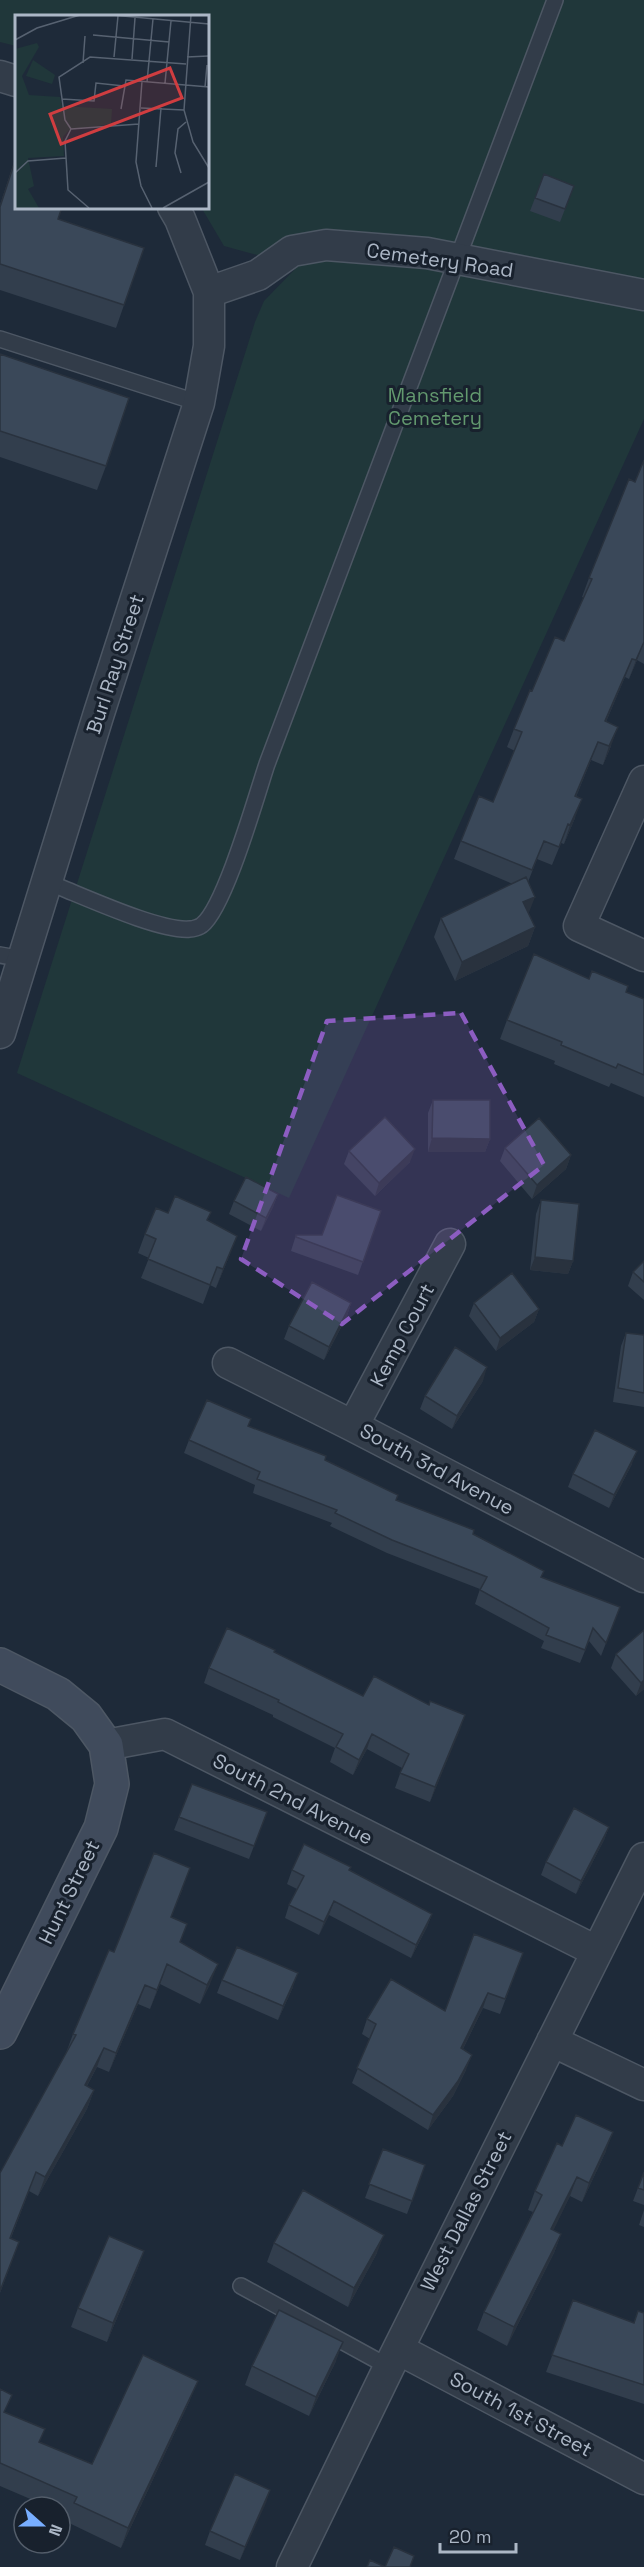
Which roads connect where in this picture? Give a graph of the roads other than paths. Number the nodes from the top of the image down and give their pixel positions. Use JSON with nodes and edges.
{"nodes":[{"id":1,"x":555,"y":0,"type":"edge"},
{"id":2,"x":0,"y":76,"type":"edge"},
{"id":3,"x":15,"y":81,"type":"edge"},
{"id":4,"x":174,"y":208,"type":"edge"},
{"id":5,"x":455,"y":259,"type":"junction"},
{"id":6,"x":209,"y":292,"type":"junction"},
{"id":7,"x":644,"y":295,"type":"edge"},
{"id":8,"x":0,"y":339,"type":"edge"},
{"id":9,"x":199,"y":403,"type":"junction"},
{"id":10,"x":644,"y":781,"type":"edge"},
{"id":11,"x":47,"y":882,"type":"junction"},
{"id":12,"x":644,"y":956,"type":"edge"},
{"id":13,"x":11,"y":957,"type":"edge"},
{"id":14,"x":0,"y":1033,"type":"edge"},
{"id":15,"x":450,"y":1244,"type":"dead end"},
{"id":16,"x":228,"y":1363,"type":"dead end"},
{"id":17,"x":353,"y":1425,"type":"junction"},
{"id":18,"x":644,"y":1576,"type":"edge"},
{"id":19,"x":0,"y":1665,"type":"edge"},
{"id":20,"x":106,"y":1745,"type":"junction"},
{"id":21,"x":644,"y":1858,"type":"edge"},
{"id":22,"x":596,"y":1951,"type":"junction"},
{"id":23,"x":0,"y":2032,"type":"edge"},
{"id":24,"x":552,"y":2041,"type":"junction"},
{"id":25,"x":644,"y":2085,"type":"edge"},
{"id":26,"x":241,"y":2286,"type":"dead end"},
{"id":27,"x":393,"y":2358,"type":"junction"},
{"id":28,"x":644,"y":2479,"type":"edge"},
{"id":29,"x":292,"y":2567,"type":"edge"}],
"edges":[{"from":1,"to":5,"type":"lane"},
{"from":2,"to":3,"type":"street"},
{"from":4,"to":6,"type":"street"},
{"from":5,"to":6,"type":"street","name":"Cemetery Road"},
{"from":5,"to":7,"type":"street","name":"Cemetery Road"},
{"from":5,"to":11,"type":"lane"},
{"from":6,"to":9,"type":"street","name":"Burl Ray Street"},
{"from":8,"to":9,"type":"lane"},
{"from":9,"to":11,"type":"street","name":"Burl Ray Street"},
{"from":10,"to":12,"type":"street"},
{"from":11,"to":13,"type":"street","name":"Burl Ray Street"},
{"from":13,"to":14,"type":"street","name":"Burl Ray Street"},
{"from":15,"to":17,"type":"street","name":"Kemp Court"},
{"from":16,"to":17,"type":"street","name":"South 3rd Avenue"},
{"from":17,"to":18,"type":"street","name":"South 3rd Avenue"},
{"from":19,"to":20,"type":"street"},
{"from":20,"to":22,"type":"street","name":"South 2nd Avenue"},
{"from":20,"to":23,"type":"street","name":"Hunt Street"},
{"from":21,"to":22,"type":"street","name":"West Dallas Street"},
{"from":22,"to":24,"type":"street","name":"West Dallas Street"},
{"from":24,"to":25,"type":"street"},
{"from":24,"to":27,"type":"street","name":"West Dallas Street"},
{"from":26,"to":27,"type":"lane"},
{"from":27,"to":28,"type":"street","name":"South 1st Street"},
{"from":27,"to":29,"type":"street","name":"West Dallas Street"}]}
